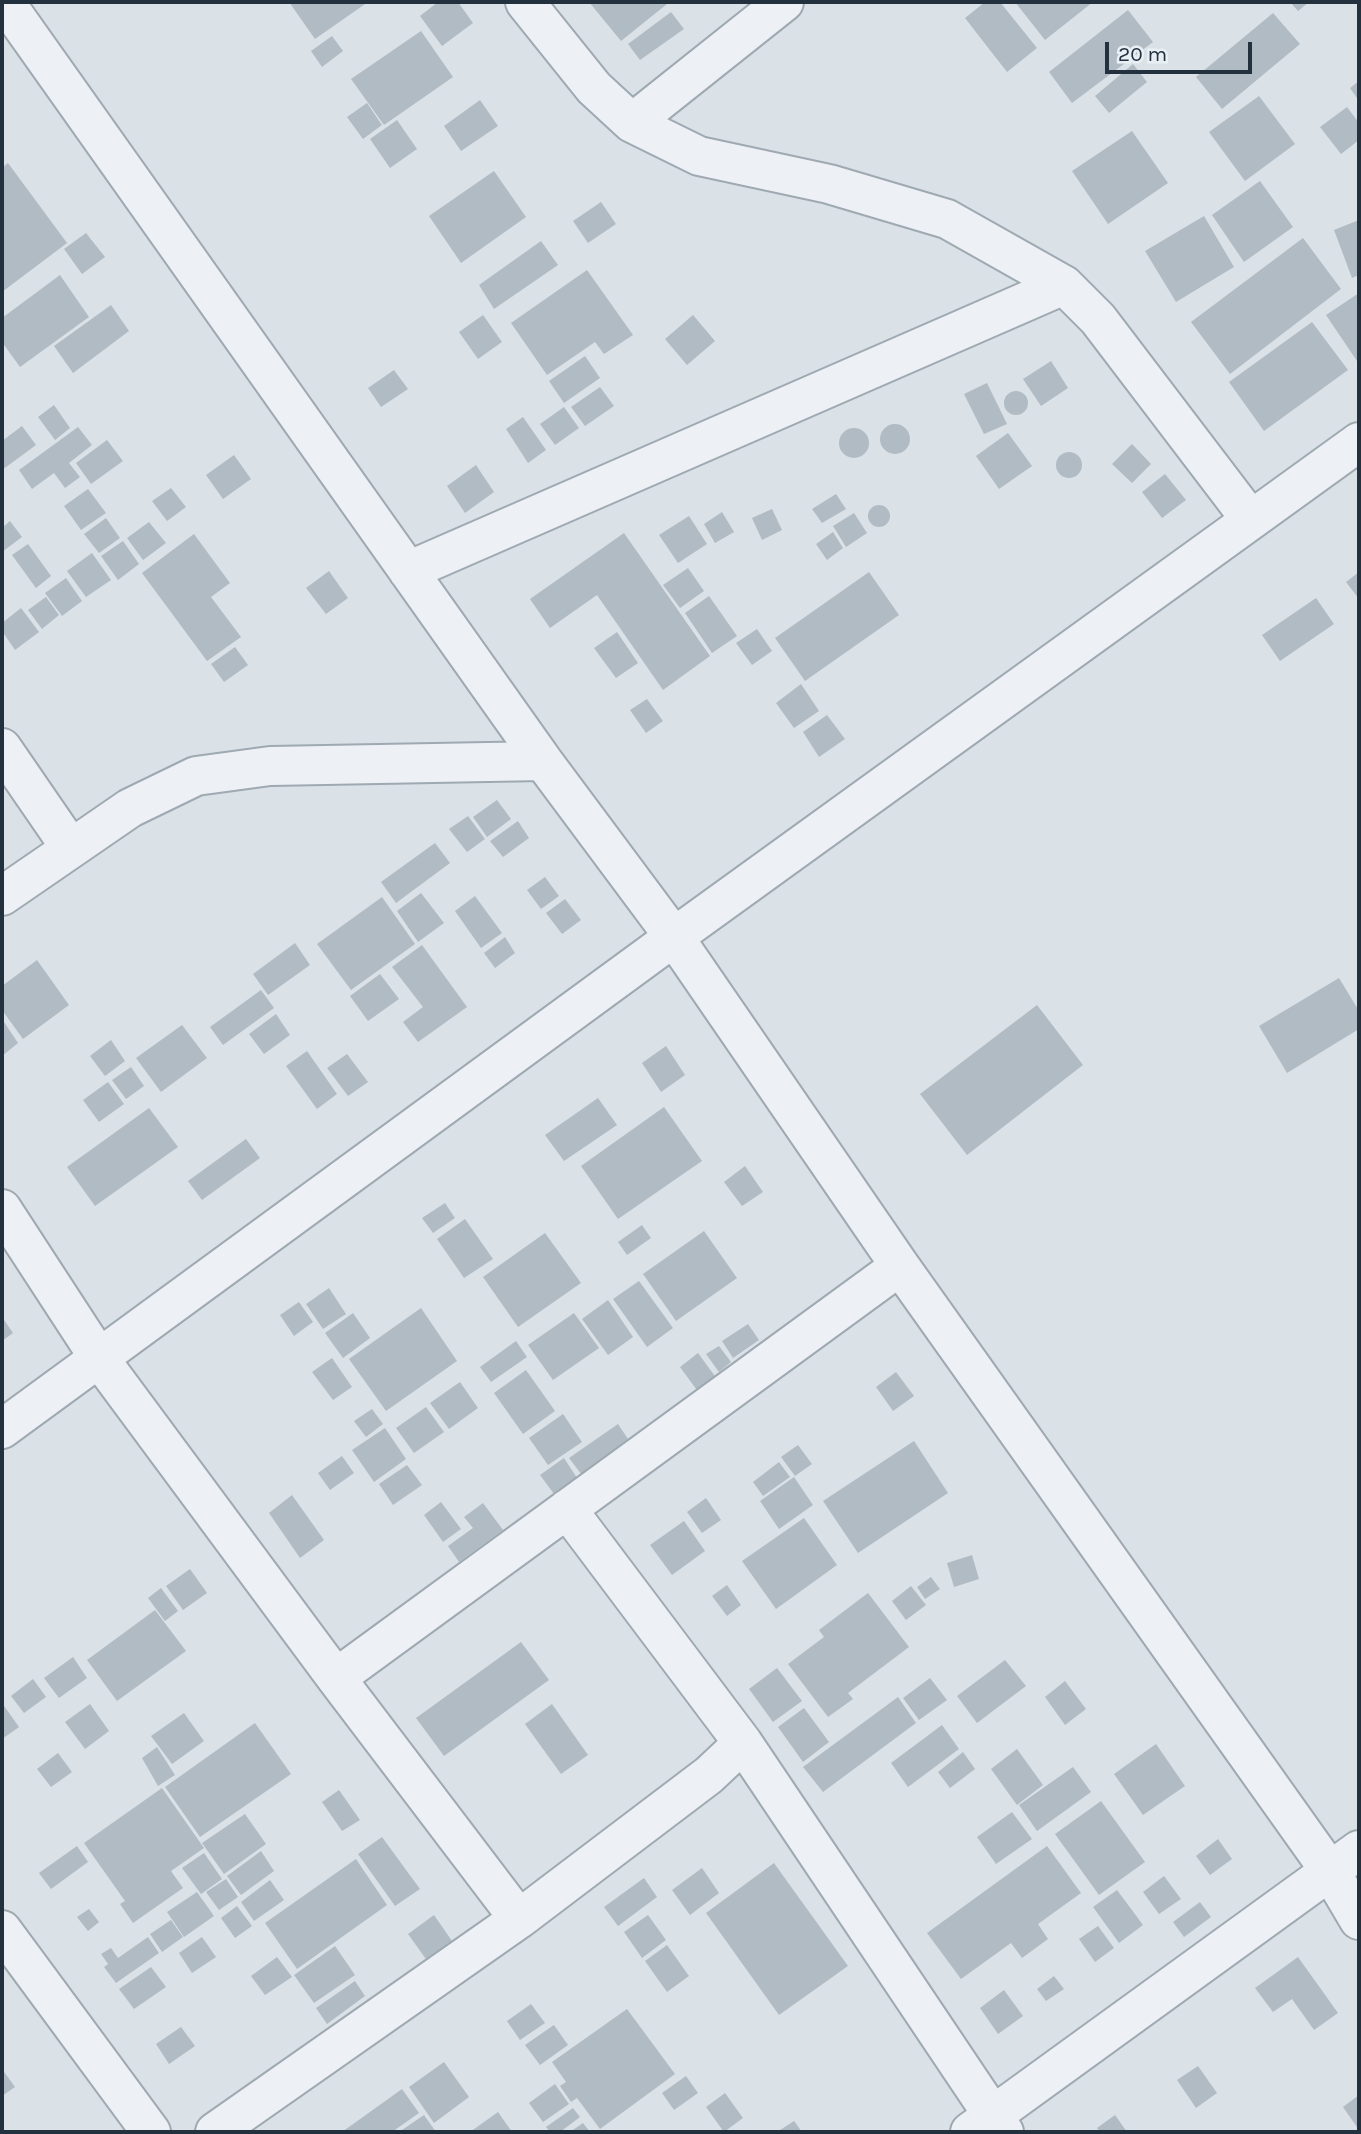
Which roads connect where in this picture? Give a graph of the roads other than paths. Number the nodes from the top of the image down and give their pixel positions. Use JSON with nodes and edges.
{"nodes":[{"id":1,"x":525,"y":2,"type":"edge"},
{"id":2,"x":784,"y":2,"type":"edge"},
{"id":3,"x":6,"y":4,"type":"edge"},
{"id":4,"x":632,"y":123,"type":"junction"},
{"id":5,"x":1064,"y":285,"type":"junction"},
{"id":6,"x":1359,"y":442,"type":"edge"},
{"id":7,"x":1251,"y":520,"type":"junction"},
{"id":8,"x":408,"y":571,"type":"junction"},
{"id":9,"x":2,"y":748,"type":"edge"},
{"id":10,"x":543,"y":761,"type":"junction"},
{"id":11,"x":70,"y":846,"type":"junction"},
{"id":12,"x":2,"y":896,"type":"edge"},
{"id":13,"x":674,"y":937,"type":"junction"},
{"id":14,"x":2,"y":1209,"type":"edge"},
{"id":15,"x":900,"y":1266,"type":"junction"},
{"id":16,"x":99,"y":1358,"type":"junction"},
{"id":17,"x":2,"y":1429,"type":"edge"},
{"id":18,"x":567,"y":1509,"type":"junction"},
{"id":19,"x":336,"y":1678,"type":"junction"},
{"id":20,"x":743,"y":1743,"type":"junction"},
{"id":21,"x":1344,"y":1860,"type":"edge"},
{"id":22,"x":519,"y":1919,"type":"junction"},
{"id":23,"x":1359,"y":1920,"type":"edge"},
{"id":24,"x":2,"y":1930,"type":"edge"},
{"id":25,"x":989,"y":2127,"type":"edge"},
{"id":26,"x":151,"y":2132,"type":"edge"},
{"id":27,"x":215,"y":2132,"type":"edge"}],
"edges":[{"from":1,"to":4,"type":"street"},
{"from":2,"to":4,"type":"street"},
{"from":3,"to":8,"type":"street"},
{"from":4,"to":5,"type":"street"},
{"from":5,"to":7,"type":"street"},
{"from":5,"to":8,"type":"street"},
{"from":6,"to":7,"type":"street"},
{"from":7,"to":13,"type":"street"},
{"from":8,"to":10,"type":"street"},
{"from":9,"to":11,"type":"street"},
{"from":10,"to":11,"type":"street"},
{"from":10,"to":13,"type":"street"},
{"from":11,"to":12,"type":"street"},
{"from":13,"to":15,"type":"street"},
{"from":13,"to":16,"type":"street"},
{"from":14,"to":16,"type":"street"},
{"from":15,"to":18,"type":"street"},
{"from":15,"to":21,"type":"street"},
{"from":16,"to":17,"type":"street"},
{"from":16,"to":19,"type":"street"},
{"from":18,"to":19,"type":"street"},
{"from":18,"to":20,"type":"street"},
{"from":19,"to":22,"type":"street"},
{"from":20,"to":22,"type":"street"},
{"from":20,"to":25,"type":"street"},
{"from":21,"to":23,"type":"street"},
{"from":21,"to":25,"type":"street"},
{"from":22,"to":27,"type":"street"},
{"from":24,"to":26,"type":"street"}]}
